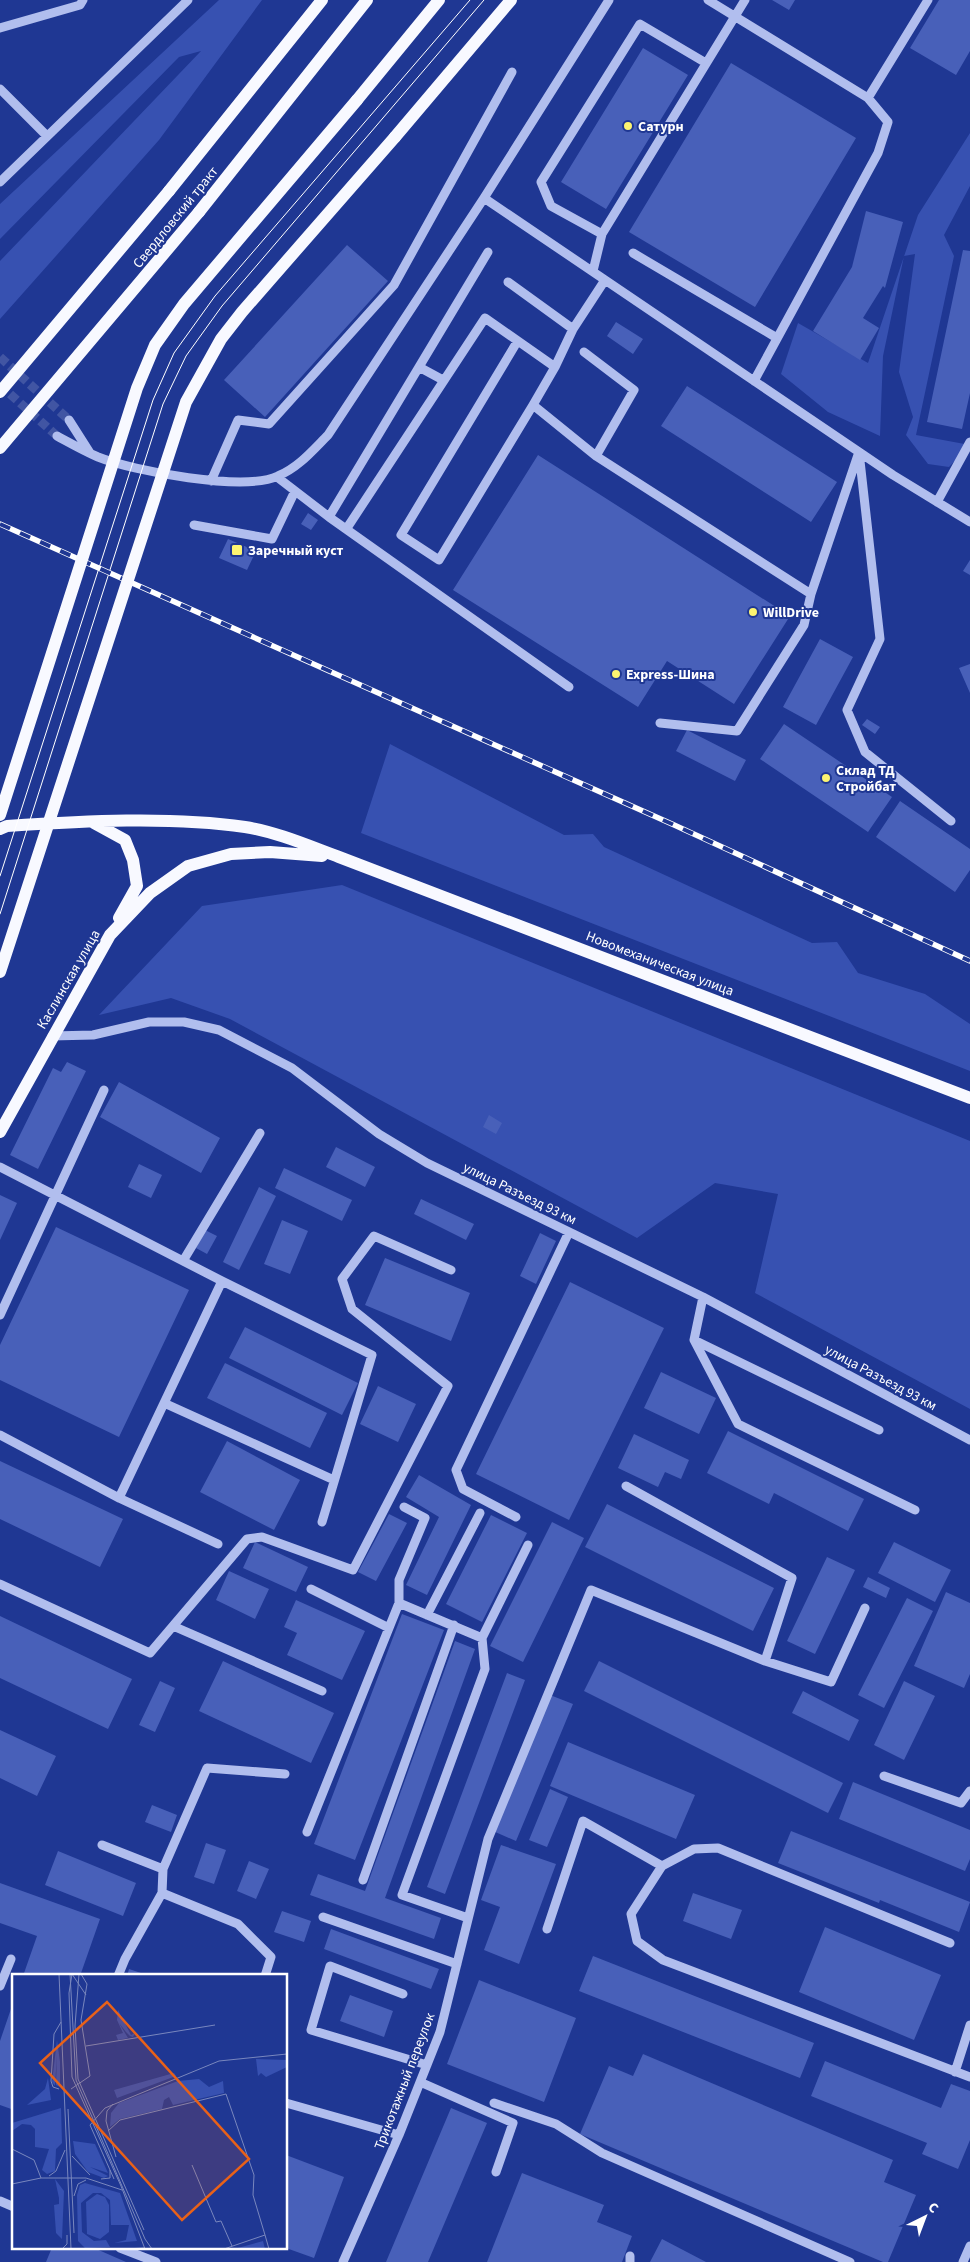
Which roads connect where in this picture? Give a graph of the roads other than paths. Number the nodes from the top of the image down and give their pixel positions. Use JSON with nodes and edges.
{"nodes":[{"id":1,"x":83,"y":0,"type":"edge"},
{"id":2,"x":188,"y":0,"type":"edge"},
{"id":3,"x":322,"y":0,"type":"edge"},
{"id":4,"x":367,"y":0,"type":"edge"},
{"id":5,"x":440,"y":0,"type":"edge"},
{"id":6,"x":511,"y":0,"type":"edge"},
{"id":7,"x":608,"y":0,"type":"edge"},
{"id":8,"x":708,"y":0,"type":"edge"},
{"id":9,"x":745,"y":0,"type":"edge"},
{"id":10,"x":928,"y":0,"type":"edge"},
{"id":11,"x":734,"y":16,"type":"junction"},
{"id":12,"x":0,"y":28,"type":"edge"},
{"id":13,"x":706,"y":64,"type":"junction"},
{"id":14,"x":512,"y":72,"type":"dead end"},
{"id":15,"x":0,"y":89,"type":"edge"},
{"id":16,"x":868,"y":98,"type":"junction"},
{"id":17,"x":47,"y":136,"type":"junction"},
{"id":18,"x":0,"y":182,"type":"edge"},
{"id":19,"x":484,"y":198,"type":"junction"},
{"id":20,"x":602,"y":234,"type":"junction"},
{"id":21,"x":488,"y":252,"type":"dead end"},
{"id":22,"x":632,"y":253,"type":"dead end"},
{"id":23,"x":593,"y":271,"type":"junction"},
{"id":24,"x":605,"y":280,"type":"junction"},
{"id":25,"x":508,"y":282,"type":"dead end"},
{"id":26,"x":573,"y":328,"type":"junction"},
{"id":27,"x":777,"y":338,"type":"junction"},
{"id":28,"x":517,"y":342,"type":"junction"},
{"id":29,"x":584,"y":352,"type":"dead end"},
{"id":30,"x":419,"y":367,"type":"junction"},
{"id":31,"x":555,"y":367,"type":"junction"},
{"id":32,"x":443,"y":380,"type":"junction"},
{"id":33,"x":754,"y":381,"type":"junction"},
{"id":34,"x":0,"y":392,"type":"edge"},
{"id":35,"x":533,"y":405,"type":"junction"},
{"id":36,"x":69,"y":420,"type":"tunnel mouth"},
{"id":37,"x":57,"y":436,"type":"tunnel mouth"},
{"id":38,"x":970,"y":442,"type":"edge"},
{"id":39,"x":0,"y":448,"type":"edge"},
{"id":40,"x":859,"y":452,"type":"junction"},
{"id":41,"x":90,"y":453,"type":"junction"},
{"id":42,"x":596,"y":456,"type":"junction"},
{"id":43,"x":277,"y":477,"type":"junction"},
{"id":44,"x":211,"y":481,"type":"junction"},
{"id":45,"x":295,"y":491,"type":"junction"},
{"id":46,"x":938,"y":502,"type":"junction"},
{"id":47,"x":329,"y":517,"type":"junction"},
{"id":48,"x":970,"y":522,"type":"edge"},
{"id":49,"x":194,"y":525,"type":"dead end"},
{"id":50,"x":347,"y":528,"type":"junction"},
{"id":51,"x":812,"y":594,"type":"junction"},
{"id":52,"x":569,"y":687,"type":"dead end"},
{"id":53,"x":660,"y":723,"type":"dead end"},
{"id":54,"x":0,"y":815,"type":"edge"},
{"id":55,"x":951,"y":821,"type":"dead end"},
{"id":56,"x":94,"y":823,"type":"junction"},
{"id":57,"x":0,"y":829,"type":"edge"},
{"id":58,"x":339,"y":857,"type":"junction"},
{"id":59,"x":110,"y":936,"type":"junction"},
{"id":60,"x":0,"y":972,"type":"edge"},
{"id":61,"x":52,"y":1036,"type":"junction"},
{"id":62,"x":104,"y":1090,"type":"dead end"},
{"id":63,"x":970,"y":1098,"type":"edge"},
{"id":64,"x":0,"y":1132,"type":"edge"},
{"id":65,"x":260,"y":1132,"type":"dead end"},
{"id":66,"x":0,"y":1167,"type":"edge"},
{"id":67,"x":56,"y":1196,"type":"junction"},
{"id":68,"x":569,"y":1232,"type":"junction"},
{"id":69,"x":183,"y":1261,"type":"junction"},
{"id":70,"x":451,"y":1270,"type":"dead end"},
{"id":71,"x":222,"y":1281,"type":"junction"},
{"id":72,"x":703,"y":1297,"type":"junction"},
{"id":73,"x":0,"y":1315,"type":"edge"},
{"id":74,"x":694,"y":1340,"type":"junction"},
{"id":75,"x":164,"y":1403,"type":"junction"},
{"id":76,"x":879,"y":1430,"type":"dead end"},
{"id":77,"x":0,"y":1435,"type":"edge"},
{"id":78,"x":970,"y":1440,"type":"edge"},
{"id":79,"x":334,"y":1480,"type":"junction"},
{"id":80,"x":626,"y":1486,"type":"dead end"},
{"id":81,"x":119,"y":1498,"type":"junction"},
{"id":82,"x":404,"y":1507,"type":"dead end"},
{"id":83,"x":915,"y":1510,"type":"dead end"},
{"id":84,"x":480,"y":1513,"type":"dead end"},
{"id":85,"x":516,"y":1517,"type":"dead end"},
{"id":86,"x":322,"y":1522,"type":"dead end"},
{"id":87,"x":218,"y":1544,"type":"dead end"},
{"id":88,"x":528,"y":1545,"type":"dead end"},
{"id":89,"x":0,"y":1584,"type":"edge"},
{"id":90,"x":311,"y":1589,"type":"dead end"},
{"id":91,"x":399,"y":1603,"type":"junction"},
{"id":92,"x":865,"y":1608,"type":"dead end"},
{"id":93,"x":427,"y":1614,"type":"junction"},
{"id":94,"x":454,"y":1625,"type":"junction"},
{"id":95,"x":173,"y":1626,"type":"junction"},
{"id":96,"x":389,"y":1628,"type":"junction"},
{"id":97,"x":482,"y":1638,"type":"junction"},
{"id":98,"x":765,"y":1661,"type":"junction"},
{"id":99,"x":322,"y":1691,"type":"dead end"},
{"id":100,"x":285,"y":1774,"type":"dead end"},
{"id":101,"x":884,"y":1776,"type":"dead end"},
{"id":102,"x":970,"y":1791,"type":"edge"},
{"id":103,"x":307,"y":1832,"type":"dead end"},
{"id":104,"x":102,"y":1845,"type":"dead end"},
{"id":105,"x":662,"y":1866,"type":"junction"},
{"id":106,"x":163,"y":1869,"type":"junction"},
{"id":107,"x":363,"y":1880,"type":"dead end"},
{"id":108,"x":162,"y":1893,"type":"junction"},
{"id":109,"x":323,"y":1918,"type":"dead end"},
{"id":110,"x":468,"y":1918,"type":"junction"},
{"id":111,"x":547,"y":1929,"type":"dead end"},
{"id":112,"x":950,"y":1943,"type":"dead end"},
{"id":113,"x":11,"y":1958,"type":"dead end"},
{"id":114,"x":457,"y":1964,"type":"junction"},
{"id":115,"x":119,"y":1974,"type":"edge"},
{"id":116,"x":266,"y":1974,"type":"edge"},
{"id":117,"x":0,"y":1986,"type":"edge"},
{"id":118,"x":403,"y":1994,"type":"dead end"},
{"id":119,"x":970,"y":2025,"type":"edge"},
{"id":120,"x":427,"y":2065,"type":"junction"},
{"id":121,"x":955,"y":2072,"type":"junction"},
{"id":122,"x":970,"y":2077,"type":"edge"},
{"id":123,"x":420,"y":2082,"type":"junction"},
{"id":124,"x":494,"y":2103,"type":"dead end"},
{"id":125,"x":288,"y":2104,"type":"edge"},
{"id":126,"x":399,"y":2135,"type":"junction"},
{"id":127,"x":496,"y":2172,"type":"dead end"},
{"id":128,"x":0,"y":2201,"type":"edge"},
{"id":129,"x":12,"y":2206,"type":"edge"},
{"id":130,"x":970,"y":2246,"type":"edge"},
{"id":131,"x":125,"y":2250,"type":"edge"},
{"id":132,"x":156,"y":2262,"type":"edge"},
{"id":133,"x":343,"y":2262,"type":"edge"},
{"id":134,"x":850,"y":2262,"type":"edge"},
{"id":135,"x":963,"y":2262,"type":"edge"}],
"edges":[{"from":1,"to":12,"type":"street"},
{"from":2,"to":17,"type":"street"},
{"from":3,"to":34,"type":"main road","name":"Свердловский тракт","bridge":true},
{"from":4,"to":39,"type":"main road","name":"Свердловский тракт","bridge":true},
{"from":5,"to":54,"type":"main road","bridge":true},
{"from":6,"to":60,"type":"main road","bridge":true},
{"from":7,"to":19,"type":"street"},
{"from":8,"to":11,"type":"street"},
{"from":9,"to":11,"type":"street"},
{"from":10,"to":16,"type":"street"},
{"from":11,"to":13,"type":"street"},
{"from":11,"to":16,"type":"street"},
{"from":13,"to":20,"type":"street"},
{"from":13,"to":20,"type":"street"},
{"from":14,"to":44,"type":"street"},
{"from":15,"to":17,"type":"street"},
{"from":16,"to":27,"type":"street"},
{"from":17,"to":18,"type":"street"},
{"from":19,"to":23,"type":"street"},
{"from":19,"to":43,"type":"street"},
{"from":20,"to":23,"type":"street"},
{"from":21,"to":30,"type":"street"},
{"from":22,"to":27,"type":"street"},
{"from":23,"to":24,"type":"street"},
{"from":24,"to":26,"type":"street"},
{"from":24,"to":33,"type":"street"},
{"from":25,"to":26,"type":"street"},
{"from":26,"to":31,"type":"street"},
{"from":27,"to":33,"type":"street"},
{"from":28,"to":31,"type":"street"},
{"from":28,"to":32,"type":"street"},
{"from":28,"to":35,"type":"street"},
{"from":29,"to":42,"type":"street"},
{"from":30,"to":32,"type":"street"},
{"from":30,"to":47,"type":"street"},
{"from":31,"to":35,"type":"street"},
{"from":32,"to":50,"type":"street"},
{"from":33,"to":40,"type":"street"},
{"from":35,"to":42,"type":"street"},
{"from":36,"to":41,"type":"street"},
{"from":37,"to":41,"type":"street"},
{"from":38,"to":46,"type":"street"},
{"from":40,"to":46,"type":"street"},
{"from":40,"to":51,"type":"street"},
{"from":40,"to":55,"type":"street"},
{"from":41,"to":44,"type":"street"},
{"from":42,"to":51,"type":"street"},
{"from":43,"to":44,"type":"street"},
{"from":43,"to":45,"type":"street"},
{"from":45,"to":47,"type":"street"},
{"from":45,"to":49,"type":"street"},
{"from":46,"to":48,"type":"street"},
{"from":47,"to":50,"type":"street"},
{"from":50,"to":52,"type":"street"},
{"from":51,"to":53,"type":"street"},
{"from":56,"to":57,"type":"main road"},
{"from":56,"to":58,"type":"main road"},
{"from":56,"to":59,"type":"main road"},
{"from":58,"to":59,"type":"main road","name":"Каслинская улица"},
{"from":58,"to":63,"type":"main road","name":"Новомеханическая улица"},
{"from":59,"to":61,"type":"main road","name":"Каслинская улица"},
{"from":61,"to":64,"type":"main road","name":"Каслинская улица"},
{"from":61,"to":68,"type":"street","name":"улица Разъезд 93 км"},
{"from":62,"to":67,"type":"street"},
{"from":65,"to":69,"type":"street"},
{"from":66,"to":67,"type":"street"},
{"from":67,"to":69,"type":"street"},
{"from":67,"to":73,"type":"street"},
{"from":68,"to":72,"type":"street","name":"улица Разъезд 93 км"},
{"from":68,"to":85,"type":"street"},
{"from":69,"to":71,"type":"street"},
{"from":70,"to":95,"type":"street"},
{"from":71,"to":75,"type":"street"},
{"from":71,"to":79,"type":"street"},
{"from":72,"to":74,"type":"street"},
{"from":72,"to":78,"type":"street","name":"улица Разъезд 93 км"},
{"from":74,"to":76,"type":"street"},
{"from":74,"to":83,"type":"street"},
{"from":75,"to":79,"type":"street"},
{"from":75,"to":81,"type":"street"},
{"from":77,"to":81,"type":"street"},
{"from":79,"to":86,"type":"street"},
{"from":80,"to":98,"type":"street"},
{"from":81,"to":87,"type":"street"},
{"from":82,"to":91,"type":"street"},
{"from":84,"to":93,"type":"street"},
{"from":88,"to":97,"type":"street"},
{"from":89,"to":95,"type":"street"},
{"from":90,"to":96,"type":"street"},
{"from":91,"to":93,"type":"street"},
{"from":91,"to":96,"type":"street"},
{"from":92,"to":98,"type":"street"},
{"from":93,"to":94,"type":"street"},
{"from":94,"to":97,"type":"street"},
{"from":94,"to":107,"type":"street"},
{"from":95,"to":99,"type":"street"},
{"from":96,"to":103,"type":"street"},
{"from":97,"to":110,"type":"street"},
{"from":98,"to":110,"type":"street","name":"Трикотажный переулок"},
{"from":100,"to":106,"type":"street"},
{"from":101,"to":102,"type":"street"},
{"from":104,"to":106,"type":"street"},
{"from":105,"to":111,"type":"street"},
{"from":105,"to":112,"type":"street"},
{"from":105,"to":121,"type":"street"},
{"from":106,"to":108,"type":"street"},
{"from":108,"to":115,"type":"street"},
{"from":108,"to":116,"type":"street"},
{"from":109,"to":114,"type":"street"},
{"from":110,"to":114,"type":"street","name":"Трикотажный переулок"},
{"from":113,"to":117,"type":"street"},
{"from":114,"to":120,"type":"street","name":"Трикотажный переулок"},
{"from":118,"to":120,"type":"street"},
{"from":119,"to":121,"type":"street"},
{"from":120,"to":123,"type":"street","name":"Трикотажный переулок"},
{"from":121,"to":122,"type":"street"},
{"from":123,"to":126,"type":"street","name":"Трикотажный переулок"},
{"from":123,"to":127,"type":"street"},
{"from":124,"to":134,"type":"street"},
{"from":125,"to":126,"type":"street"},
{"from":126,"to":133,"type":"street","name":"Трикотажный переулок"},
{"from":128,"to":129,"type":"street"},
{"from":130,"to":135,"type":"street"},
{"from":131,"to":132,"type":"street"}]}
